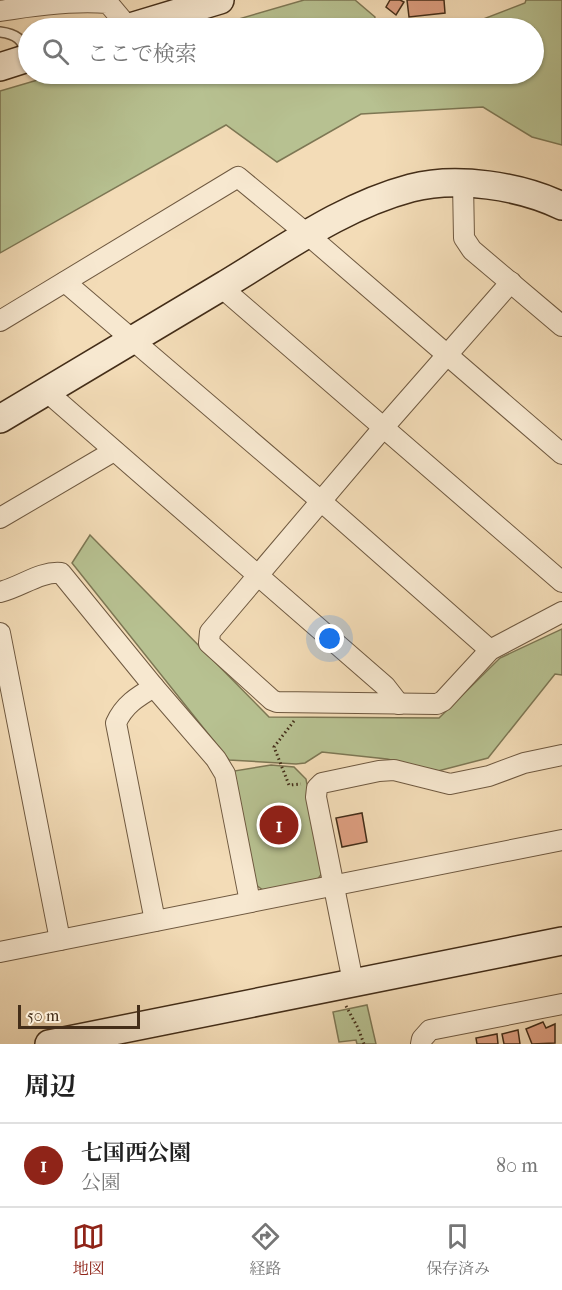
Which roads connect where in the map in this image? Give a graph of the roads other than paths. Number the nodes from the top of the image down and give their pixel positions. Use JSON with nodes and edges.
{"nodes":[{"id":1,"x":220,"y":0,"type":"edge"},
{"id":2,"x":0,"y":11,"type":"edge"},
{"id":3,"x":120,"y":18,"type":"edge"},
{"id":4,"x":161,"y":18,"type":"edge"},
{"id":5,"x":0,"y":32,"type":"edge"},
{"id":6,"x":18,"y":38,"type":"edge"},
{"id":7,"x":18,"y":61,"type":"edge"},
{"id":8,"x":0,"y":67,"type":"edge"},
{"id":9,"x":463,"y":183,"type":"junction"},
{"id":10,"x":562,"y":206,"type":"edge"},
{"id":11,"x":307,"y":234,"type":"junction"},
{"id":12,"x":65,"y":282,"type":"junction"},
{"id":13,"x":512,"y":282,"type":"junction"},
{"id":14,"x":221,"y":287,"type":"junction"},
{"id":15,"x":0,"y":321,"type":"edge"},
{"id":16,"x":562,"y":326,"type":"edge"},
{"id":17,"x":132,"y":339,"type":"junction"},
{"id":18,"x":447,"y":356,"type":"junction"},
{"id":19,"x":46,"y":391,"type":"junction"},
{"id":20,"x":0,"y":418,"type":"edge"},
{"id":21,"x":383,"y":428,"type":"junction"},
{"id":22,"x":114,"y":451,"type":"junction"},
{"id":23,"x":562,"y":454,"type":"edge"},
{"id":24,"x":322,"y":502,"type":"junction"},
{"id":25,"x":0,"y":519,"type":"edge"},
{"id":26,"x":258,"y":574,"type":"junction"},
{"id":27,"x":562,"y":582,"type":"edge"},
{"id":28,"x":0,"y":592,"type":"edge"},
{"id":29,"x":562,"y":612,"type":"edge"},
{"id":30,"x":0,"y":633,"type":"edge"},
{"id":31,"x":490,"y":650,"type":"junction"},
{"id":32,"x":154,"y":687,"type":"junction"},
{"id":33,"x":399,"y":704,"type":"junction"},
{"id":34,"x":562,"y":755,"type":"edge"},
{"id":35,"x":562,"y":840,"type":"edge"},
{"id":36,"x":335,"y":885,"type":"junction"},
{"id":37,"x":250,"y":903,"type":"junction"},
{"id":38,"x":155,"y":921,"type":"junction"},
{"id":39,"x":60,"y":940,"type":"junction"},
{"id":40,"x":562,"y":941,"type":"edge"},
{"id":41,"x":0,"y":952,"type":"edge"},
{"id":42,"x":349,"y":994,"type":"junction"},
{"id":43,"x":562,"y":1004,"type":"edge"},
{"id":44,"x":49,"y":1044,"type":"edge"},
{"id":45,"x":422,"y":1044,"type":"edge"}],
"edges":[{"from":1,"to":4,"type":"street"},
{"from":2,"to":3,"type":"street"},
{"from":5,"to":6,"type":"lane"},
{"from":7,"to":8,"type":"street"},
{"from":9,"to":10,"type":"street"},
{"from":9,"to":11,"type":"street"},
{"from":9,"to":13,"type":"street"},
{"from":11,"to":12,"type":"street"},
{"from":11,"to":14,"type":"street"},
{"from":11,"to":18,"type":"street"},
{"from":12,"to":15,"type":"street"},
{"from":12,"to":17,"type":"street"},
{"from":13,"to":16,"type":"street"},
{"from":13,"to":18,"type":"street"},
{"from":14,"to":17,"type":"street"},
{"from":14,"to":21,"type":"street"},
{"from":17,"to":19,"type":"street"},
{"from":17,"to":24,"type":"street"},
{"from":18,"to":21,"type":"street"},
{"from":18,"to":23,"type":"street"},
{"from":19,"to":20,"type":"street"},
{"from":19,"to":22,"type":"street"},
{"from":21,"to":24,"type":"street"},
{"from":21,"to":27,"type":"street"},
{"from":22,"to":25,"type":"street"},
{"from":22,"to":26,"type":"street"},
{"from":24,"to":26,"type":"street"},
{"from":24,"to":31,"type":"street"},
{"from":26,"to":33,"type":"street"},
{"from":26,"to":33,"type":"street"},
{"from":28,"to":32,"type":"street"},
{"from":29,"to":31,"type":"street"},
{"from":30,"to":39,"type":"street"},
{"from":31,"to":33,"type":"street"},
{"from":32,"to":37,"type":"street"},
{"from":32,"to":38,"type":"street"},
{"from":34,"to":36,"type":"street"},
{"from":35,"to":36,"type":"street"},
{"from":36,"to":37,"type":"street"},
{"from":36,"to":42,"type":"street"},
{"from":37,"to":38,"type":"street"},
{"from":38,"to":39,"type":"street"},
{"from":39,"to":41,"type":"street"},
{"from":40,"to":42,"type":"street"},
{"from":42,"to":44,"type":"street"},
{"from":43,"to":45,"type":"street"}]}
